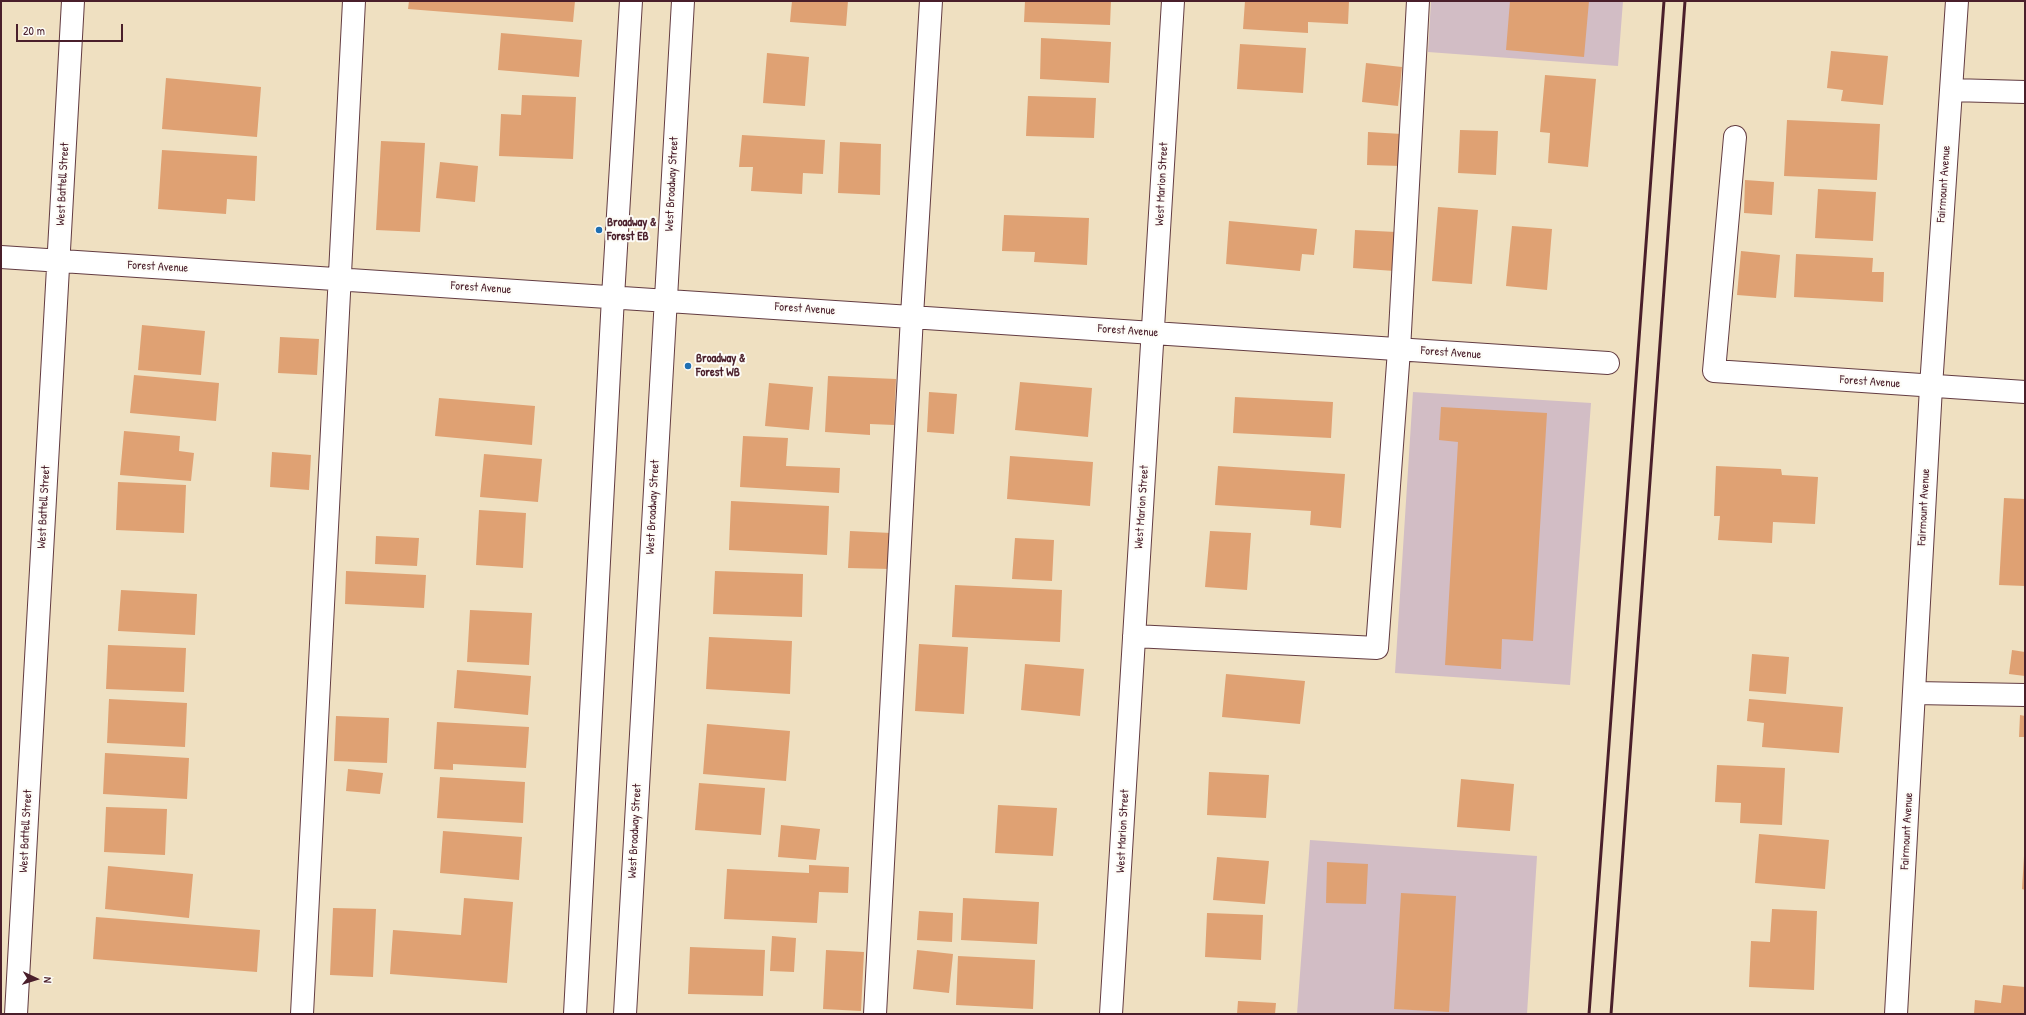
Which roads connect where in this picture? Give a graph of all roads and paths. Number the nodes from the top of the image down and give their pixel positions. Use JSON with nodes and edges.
{"nodes":[{"id":1,"x":73,"y":1,"type":"edge"},
{"id":2,"x":354,"y":1,"type":"edge"},
{"id":3,"x":630,"y":1,"type":"edge"},
{"id":4,"x":683,"y":1,"type":"edge"},
{"id":5,"x":931,"y":1,"type":"edge"},
{"id":6,"x":1173,"y":1,"type":"edge"},
{"id":7,"x":1418,"y":1,"type":"edge"},
{"id":8,"x":1957,"y":1,"type":"edge"},
{"id":9,"x":1951,"y":90,"type":"junction"},
{"id":10,"x":2025,"y":92,"type":"edge"},
{"id":11,"x":1735,"y":137,"type":"dead end"},
{"id":12,"x":1,"y":257,"type":"edge"},
{"id":13,"x":58,"y":261,"type":"junction"},
{"id":14,"x":341,"y":278,"type":"junction"},
{"id":15,"x":612,"y":297,"type":"junction"},
{"id":16,"x":665,"y":300,"type":"junction"},
{"id":17,"x":912,"y":316,"type":"junction"},
{"id":18,"x":1153,"y":333,"type":"junction"},
{"id":19,"x":1399,"y":350,"type":"junction"},
{"id":20,"x":1608,"y":363,"type":"dead end"},
{"id":21,"x":1931,"y":386,"type":"junction"},
{"id":22,"x":2025,"y":392,"type":"edge"},
{"id":23,"x":1134,"y":636,"type":"junction"},
{"id":24,"x":1915,"y":693,"type":"junction"},
{"id":25,"x":2025,"y":695,"type":"edge"},
{"id":26,"x":16,"y":1014,"type":"edge"},
{"id":27,"x":302,"y":1014,"type":"edge"},
{"id":28,"x":575,"y":1014,"type":"edge"},
{"id":29,"x":624,"y":1014,"type":"edge"},
{"id":30,"x":875,"y":1014,"type":"edge"},
{"id":31,"x":1112,"y":1014,"type":"edge"},
{"id":32,"x":1896,"y":1014,"type":"edge"}],
"edges":[{"from":1,"to":13,"type":"street","name":"West Battell Street"},
{"from":2,"to":14,"type":"street"},
{"from":3,"to":15,"type":"street"},
{"from":4,"to":16,"type":"street","name":"West Broadway Street"},
{"from":5,"to":17,"type":"street"},
{"from":6,"to":18,"type":"street","name":"West Marion Street"},
{"from":7,"to":19,"type":"street"},
{"from":8,"to":9,"type":"street","name":"Fairmount Avenue"},
{"from":9,"to":10,"type":"street"},
{"from":9,"to":21,"type":"street","name":"Fairmount Avenue"},
{"from":11,"to":21,"type":"street","name":"Forest Avenue"},
{"from":12,"to":13,"type":"street","name":"Forest Avenue"},
{"from":13,"to":14,"type":"street","name":"Forest Avenue"},
{"from":13,"to":26,"type":"street","name":"West Battell Street"},
{"from":14,"to":15,"type":"street","name":"Forest Avenue"},
{"from":14,"to":27,"type":"street"},
{"from":15,"to":16,"type":"street","name":"Forest Avenue"},
{"from":15,"to":28,"type":"street"},
{"from":16,"to":17,"type":"street","name":"Forest Avenue"},
{"from":16,"to":29,"type":"street","name":"West Broadway Street"},
{"from":17,"to":18,"type":"street","name":"Forest Avenue"},
{"from":17,"to":30,"type":"street"},
{"from":18,"to":19,"type":"street","name":"Forest Avenue"},
{"from":18,"to":23,"type":"street","name":"West Marion Street"},
{"from":19,"to":20,"type":"street","name":"Forest Avenue"},
{"from":19,"to":23,"type":"street"},
{"from":21,"to":22,"type":"street","name":"Forest Avenue"},
{"from":21,"to":24,"type":"street","name":"Fairmount Avenue"},
{"from":23,"to":31,"type":"street","name":"West Marion Street"},
{"from":24,"to":25,"type":"street"},
{"from":24,"to":32,"type":"street","name":"Fairmount Avenue"}]}
